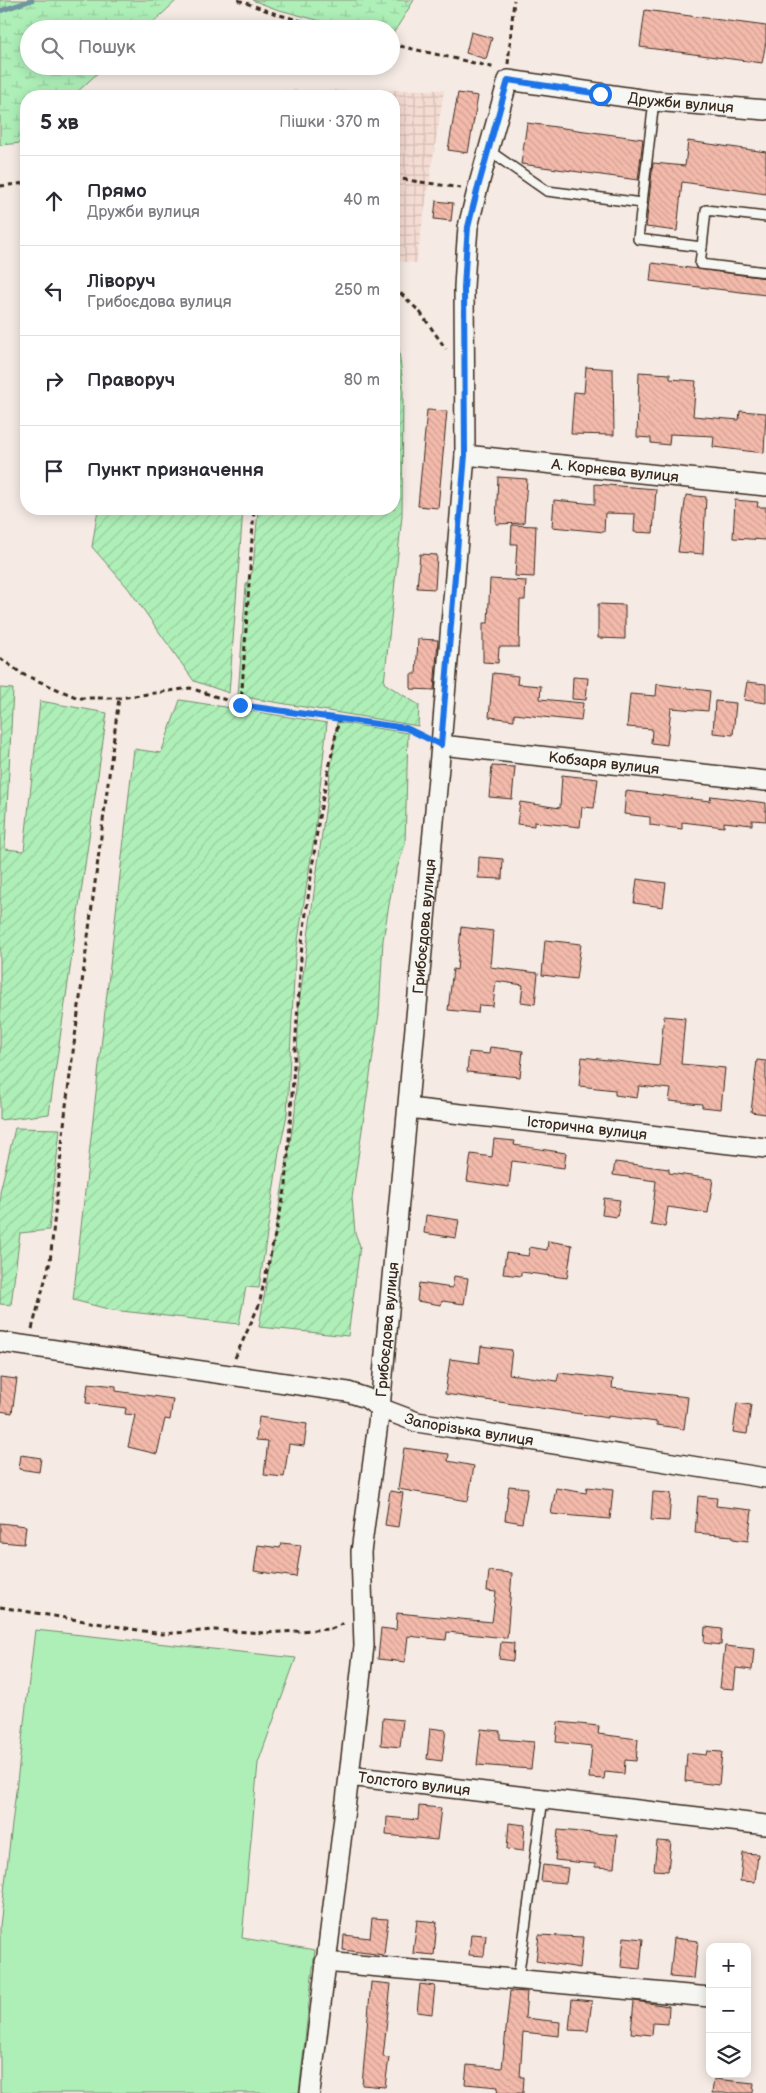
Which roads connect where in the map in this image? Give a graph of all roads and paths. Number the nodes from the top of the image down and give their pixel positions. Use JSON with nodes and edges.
{"nodes":[{"id":1,"x":238,"y":0,"type":"edge"},
{"id":2,"x":514,"y":0,"type":"edge"},
{"id":3,"x":298,"y":20,"type":"edge"},
{"id":4,"x":400,"y":46,"type":"edge"},
{"id":5,"x":508,"y":75,"type":"junction"},
{"id":6,"x":654,"y":101,"type":"junction"},
{"id":7,"x":766,"y":110,"type":"edge"},
{"id":8,"x":488,"y":150,"type":"junction"},
{"id":9,"x":400,"y":179,"type":"edge"},
{"id":10,"x":20,"y":184,"type":"edge"},
{"id":11,"x":0,"y":186,"type":"edge"},
{"id":12,"x":477,"y":191,"type":"junction"},
{"id":13,"x":642,"y":202,"type":"junction"},
{"id":14,"x":766,"y":218,"type":"edge"},
{"id":15,"x":702,"y":246,"type":"junction"},
{"id":16,"x":766,"y":272,"type":"edge"},
{"id":17,"x":400,"y":293,"type":"edge"},
{"id":18,"x":448,"y":351,"type":"dead end"},
{"id":19,"x":465,"y":455,"type":"junction"},
{"id":20,"x":766,"y":486,"type":"edge"},
{"id":21,"x":254,"y":515,"type":"edge"},
{"id":22,"x":0,"y":658,"type":"edge"},
{"id":23,"x":119,"y":698,"type":"junction"},
{"id":24,"x":240,"y":705,"type":"junction"},
{"id":25,"x":339,"y":718,"type":"junction"},
{"id":26,"x":441,"y":745,"type":"junction"},
{"id":27,"x":766,"y":781,"type":"edge"},
{"id":28,"x":408,"y":1108,"type":"junction"},
{"id":29,"x":766,"y":1148,"type":"edge"},
{"id":30,"x":0,"y":1342,"type":"edge"},
{"id":31,"x":28,"y":1346,"type":"junction"},
{"id":32,"x":228,"y":1375,"type":"junction"},
{"id":33,"x":380,"y":1408,"type":"junction"},
{"id":34,"x":766,"y":1478,"type":"edge"},
{"id":35,"x":0,"y":1607,"type":"edge"},
{"id":36,"x":364,"y":1613,"type":"junction"},
{"id":37,"x":349,"y":1776,"type":"junction"},
{"id":38,"x":543,"y":1799,"type":"junction"},
{"id":39,"x":766,"y":1825,"type":"edge"},
{"id":40,"x":325,"y":1962,"type":"junction"},
{"id":41,"x":518,"y":1979,"type":"junction"},
{"id":42,"x":706,"y":1997,"type":"edge"},
{"id":43,"x":310,"y":2093,"type":"edge"}],
"edges":[{"from":1,"to":3,"type":"path"},
{"from":2,"to":5,"type":"path"},
{"from":4,"to":5,"type":"path"},
{"from":5,"to":6,"type":"street","name":"Дружби вулиця"},
{"from":5,"to":8,"type":"street","name":"Грибоєдова вулиця"},
{"from":6,"to":7,"type":"street","name":"Дружби вулиця"},
{"from":6,"to":13,"type":"lane"},
{"from":8,"to":12,"type":"street","name":"Грибоєдова вулиця"},
{"from":8,"to":13,"type":"lane"},
{"from":9,"to":12,"type":"path"},
{"from":10,"to":11,"type":"path"},
{"from":12,"to":19,"type":"street","name":"Грибоєдова вулиця"},
{"from":13,"to":15,"type":"lane"},
{"from":14,"to":15,"type":"lane"},
{"from":15,"to":16,"type":"lane"},
{"from":17,"to":18,"type":"path"},
{"from":19,"to":20,"type":"street","name":"А. Корнєва вулиця"},
{"from":19,"to":26,"type":"street","name":"Грибоєдова вулиця"},
{"from":21,"to":24,"type":"path"},
{"from":22,"to":23,"type":"path"},
{"from":23,"to":24,"type":"path"},
{"from":23,"to":31,"type":"path"},
{"from":24,"to":25,"type":"path"},
{"from":25,"to":26,"type":"path"},
{"from":25,"to":32,"type":"path"},
{"from":26,"to":27,"type":"street","name":"Кобзаря вулиця"},
{"from":26,"to":28,"type":"street","name":"Грибоєдова вулиця"},
{"from":28,"to":29,"type":"street","name":"Історична вулиця"},
{"from":28,"to":33,"type":"street","name":"Грибоєдова вулиця"},
{"from":30,"to":31,"type":"street","name":"Запорізька вулиця"},
{"from":31,"to":32,"type":"street","name":"Запорізька вулиця"},
{"from":32,"to":33,"type":"street","name":"Запорізька вулиця"},
{"from":33,"to":34,"type":"street","name":"Запорізька вулиця"},
{"from":33,"to":36,"type":"street","name":"Грибоєдова вулиця"},
{"from":35,"to":36,"type":"path"},
{"from":36,"to":37,"type":"street","name":"Грибоєдова вулиця"},
{"from":37,"to":38,"type":"street","name":"Толстого вулиця"},
{"from":37,"to":40,"type":"street","name":"Толстого вулиця"},
{"from":38,"to":39,"type":"street","name":"Толстого вулиця"},
{"from":38,"to":41,"type":"lane"},
{"from":40,"to":41,"type":"street"},
{"from":40,"to":43,"type":"street","name":"Толстого вулиця"},
{"from":41,"to":42,"type":"street"}]}
